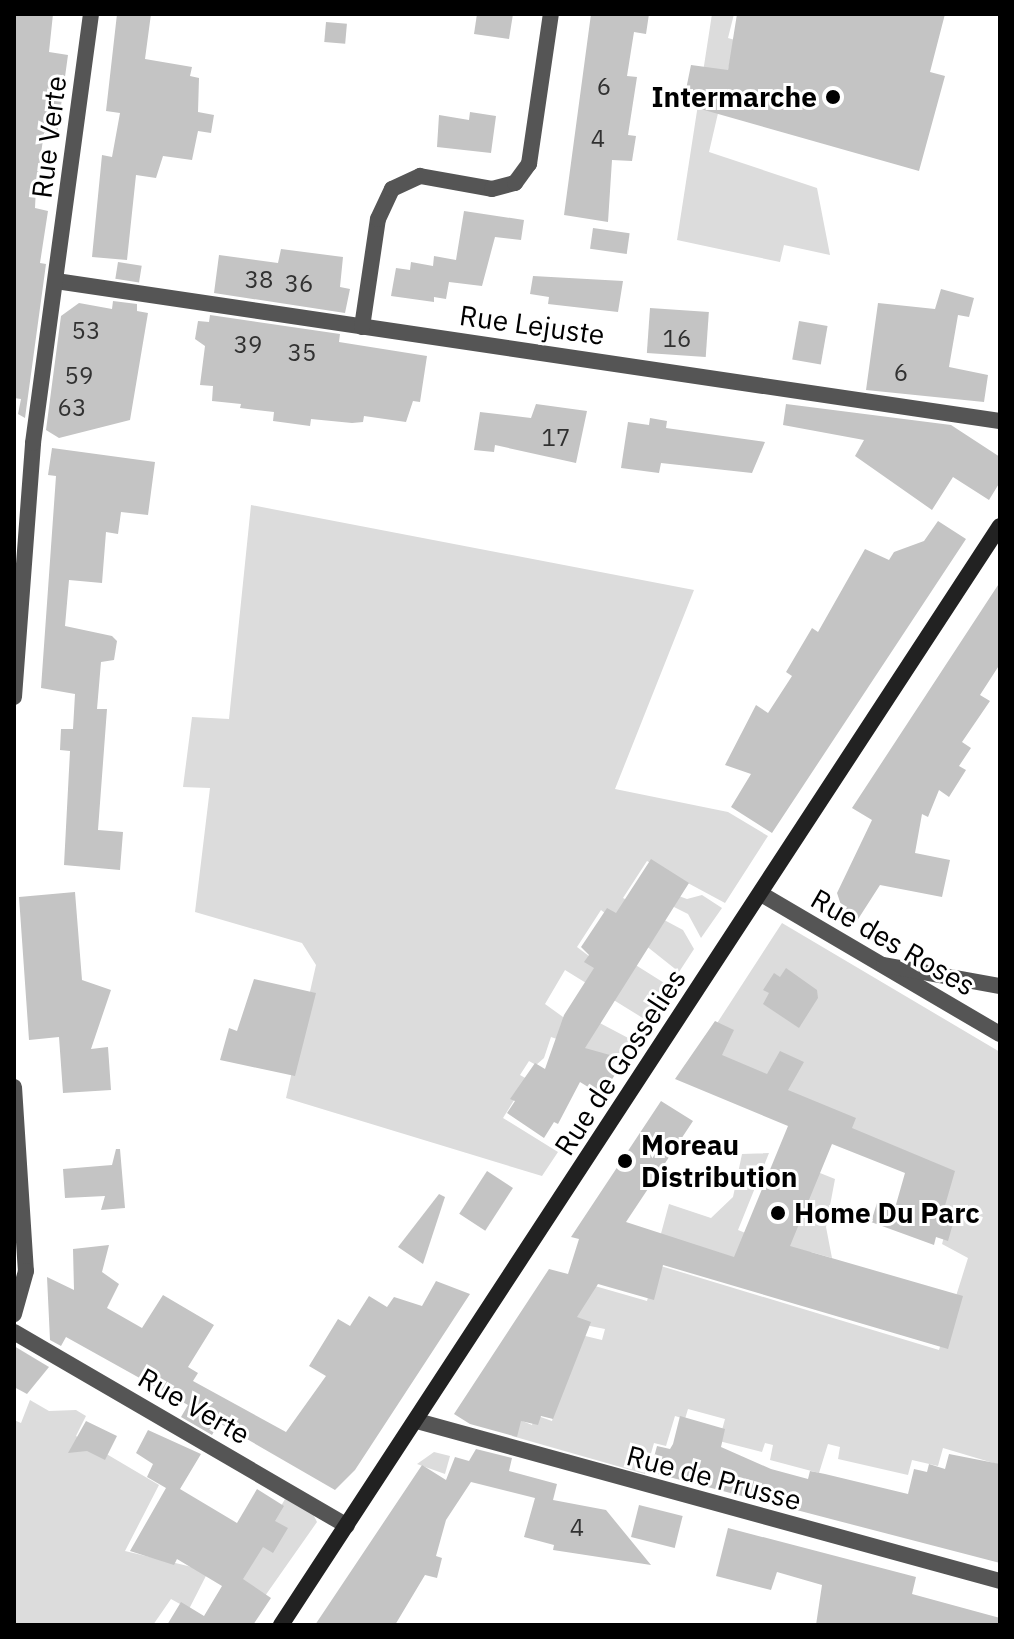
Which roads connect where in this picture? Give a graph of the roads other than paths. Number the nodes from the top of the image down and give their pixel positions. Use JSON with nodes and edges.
{"nodes":[{"id":1,"x":91,"y":14,"type":"edge"},
{"id":2,"x":551,"y":14,"type":"edge"},
{"id":3,"x":56,"y":281,"type":"junction"},
{"id":4,"x":362,"y":327,"type":"junction"},
{"id":5,"x":1000,"y":421,"type":"edge"},
{"id":6,"x":1000,"y":526,"type":"edge"},
{"id":7,"x":14,"y":697,"type":"edge"},
{"id":8,"x":761,"y":894,"type":"junction"},
{"id":9,"x":884,"y":964,"type":"junction"},
{"id":10,"x":1000,"y":986,"type":"edge"},
{"id":11,"x":1000,"y":1034,"type":"edge"},
{"id":12,"x":14,"y":1087,"type":"edge"},
{"id":13,"x":14,"y":1314,"type":"edge"},
{"id":14,"x":14,"y":1332,"type":"edge"},
{"id":15,"x":417,"y":1421,"type":"junction"},
{"id":16,"x":347,"y":1526,"type":"junction"},
{"id":17,"x":1000,"y":1581,"type":"edge"},
{"id":18,"x":281,"y":1625,"type":"edge"}],
"edges":[{"from":1,"to":3,"type":"street","name":"Rue Verte"},
{"from":2,"to":4,"type":"street"},
{"from":3,"to":4,"type":"street","name":"Rue Lejuste"},
{"from":3,"to":7,"type":"street","name":"Rue Verte"},
{"from":4,"to":5,"type":"street","name":"Rue Lejuste"},
{"from":6,"to":8,"type":"main road","name":"Rue de Gosselies"},
{"from":8,"to":9,"type":"street","name":"Rue des Roses"},
{"from":8,"to":15,"type":"main road","name":"Rue de Gosselies"},
{"from":9,"to":10,"type":"street"},
{"from":9,"to":11,"type":"street","name":"Rue des Roses"},
{"from":12,"to":13,"type":"street"},
{"from":14,"to":16,"type":"street","name":"Rue Verte"},
{"from":15,"to":16,"type":"main road","name":"Rue de Gosselies"},
{"from":15,"to":17,"type":"street","name":"Rue de Prusse"},
{"from":16,"to":18,"type":"main road","name":"Rue de Gosselies"}]}
